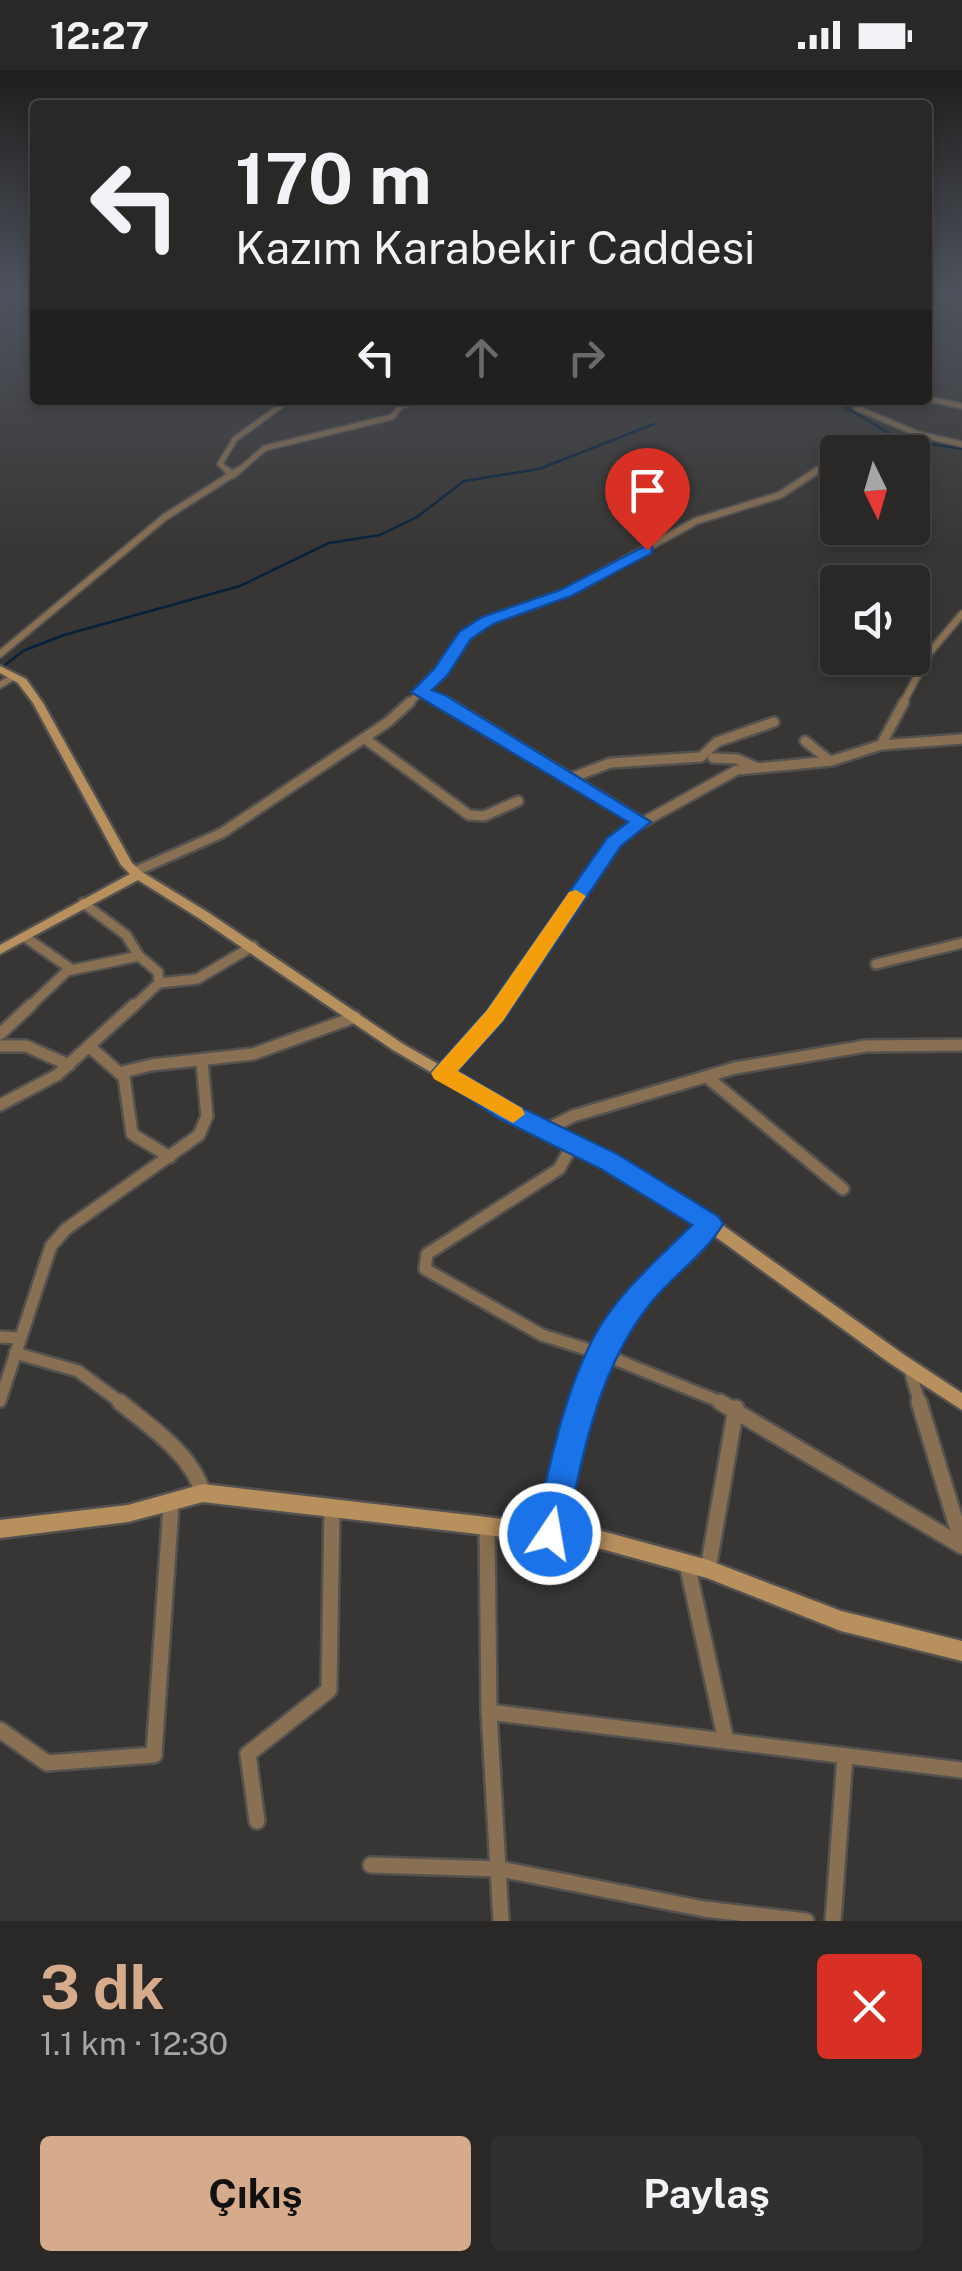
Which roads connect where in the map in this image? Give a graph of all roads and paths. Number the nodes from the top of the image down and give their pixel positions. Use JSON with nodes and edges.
{"nodes":[{"id":1,"x":932,"y":400,"type":"edge"},
{"id":2,"x":285,"y":405,"type":"edge"},
{"id":3,"x":405,"y":405,"type":"edge"},
{"id":4,"x":856,"y":405,"type":"edge"},
{"id":5,"x":962,"y":406,"type":"edge"},
{"id":6,"x":962,"y":444,"type":"edge"},
{"id":7,"x":820,"y":469,"type":"edge"},
{"id":8,"x":233,"y":475,"type":"junction"},
{"id":9,"x":962,"y":614,"type":"edge"},
{"id":10,"x":0,"y":654,"type":"edge"},
{"id":11,"x":4,"y":675,"type":"edge"},
{"id":12,"x":420,"y":692,"type":"junction"},
{"id":13,"x":774,"y":722,"type":"dead end"},
{"id":14,"x":364,"y":738,"type":"junction"},
{"id":15,"x":962,"y":739,"type":"edge"},
{"id":16,"x":804,"y":741,"type":"dead end"},
{"id":17,"x":881,"y":745,"type":"junction"},
{"id":18,"x":711,"y":756,"type":"junction"},
{"id":19,"x":831,"y":761,"type":"junction"},
{"id":20,"x":759,"y":768,"type":"junction"},
{"id":21,"x":731,"y":772,"type":"junction"},
{"id":22,"x":568,"y":779,"type":"junction"},
{"id":23,"x":518,"y":801,"type":"dead end"},
{"id":24,"x":641,"y":822,"type":"junction"},
{"id":25,"x":136,"y":873,"type":"junction"},
{"id":26,"x":84,"y":903,"type":"junction"},
{"id":27,"x":25,"y":938,"type":"junction"},
{"id":28,"x":962,"y":943,"type":"edge"},
{"id":29,"x":253,"y":946,"type":"junction"},
{"id":30,"x":0,"y":950,"type":"edge"},
{"id":31,"x":139,"y":956,"type":"junction"},
{"id":32,"x":876,"y":964,"type":"dead end"},
{"id":33,"x":71,"y":969,"type":"junction"},
{"id":34,"x":159,"y":983,"type":"junction"},
{"id":35,"x":355,"y":1017,"type":"junction"},
{"id":36,"x":0,"y":1034,"type":"edge"},
{"id":37,"x":962,"y":1045,"type":"edge"},
{"id":38,"x":0,"y":1046,"type":"edge"},
{"id":39,"x":91,"y":1048,"type":"junction"},
{"id":40,"x":202,"y":1062,"type":"junction"},
{"id":41,"x":70,"y":1065,"type":"junction"},
{"id":42,"x":123,"y":1072,"type":"junction"},
{"id":43,"x":443,"y":1073,"type":"junction"},
{"id":44,"x":707,"y":1076,"type":"junction"},
{"id":45,"x":0,"y":1105,"type":"edge"},
{"id":46,"x":545,"y":1130,"type":"junction"},
{"id":47,"x":573,"y":1144,"type":"junction"},
{"id":48,"x":170,"y":1157,"type":"junction"},
{"id":49,"x":843,"y":1189,"type":"dead end"},
{"id":50,"x":710,"y":1224,"type":"junction"},
{"id":51,"x":0,"y":1337,"type":"edge"},
{"id":52,"x":19,"y":1338,"type":"junction"},
{"id":53,"x":15,"y":1353,"type":"junction"},
{"id":54,"x":602,"y":1354,"type":"junction"},
{"id":55,"x":910,"y":1370,"type":"junction"},
{"id":56,"x":0,"y":1400,"type":"edge"},
{"id":57,"x":962,"y":1402,"type":"edge"},
{"id":58,"x":736,"y":1408,"type":"junction"},
{"id":59,"x":203,"y":1493,"type":"junction"},
{"id":60,"x":171,"y":1505,"type":"junction"},
{"id":61,"x":332,"y":1507,"type":"junction"},
{"id":62,"x":487,"y":1526,"type":"junction"},
{"id":63,"x":0,"y":1529,"type":"edge"},
{"id":64,"x":550,"y":1534,"type":"junction"},
{"id":65,"x":962,"y":1544,"type":"edge"},
{"id":66,"x":697,"y":1566,"type":"junction"},
{"id":67,"x":962,"y":1651,"type":"edge"},
{"id":68,"x":489,"y":1712,"type":"junction"},
{"id":69,"x":0,"y":1730,"type":"edge"},
{"id":70,"x":726,"y":1741,"type":"junction"},
{"id":71,"x":845,"y":1756,"type":"junction"},
{"id":72,"x":962,"y":1770,"type":"edge"},
{"id":73,"x":257,"y":1821,"type":"dead end"},
{"id":74,"x":371,"y":1864,"type":"dead end"},
{"id":75,"x":500,"y":1869,"type":"junction"},
{"id":76,"x":501,"y":1921,"type":"edge"},
{"id":77,"x":806,"y":1921,"type":"edge"},
{"id":78,"x":833,"y":1921,"type":"edge"}],
"edges":[{"from":1,"to":5,"type":"street"},
{"from":2,"to":8,"type":"street"},
{"from":3,"to":8,"type":"street"},
{"from":4,"to":6,"type":"street"},
{"from":7,"to":12,"type":"street"},
{"from":8,"to":10,"type":"street"},
{"from":9,"to":17,"type":"street"},
{"from":11,"to":25,"type":"street"},
{"from":12,"to":14,"type":"street"},
{"from":12,"to":22,"type":"street"},
{"from":13,"to":18,"type":"street"},
{"from":14,"to":23,"type":"street"},
{"from":14,"to":25,"type":"street"},
{"from":15,"to":17,"type":"street"},
{"from":16,"to":19,"type":"street"},
{"from":17,"to":19,"type":"street"},
{"from":18,"to":20,"type":"street"},
{"from":18,"to":21,"type":"street"},
{"from":18,"to":22,"type":"street"},
{"from":19,"to":20,"type":"street"},
{"from":20,"to":21,"type":"street"},
{"from":21,"to":24,"type":"street"},
{"from":22,"to":24,"type":"street"},
{"from":24,"to":43,"type":"street"},
{"from":25,"to":26,"type":"street"},
{"from":25,"to":29,"type":"street"},
{"from":26,"to":27,"type":"street"},
{"from":26,"to":31,"type":"street"},
{"from":27,"to":30,"type":"street"},
{"from":27,"to":33,"type":"street"},
{"from":28,"to":32,"type":"street"},
{"from":29,"to":34,"type":"street"},
{"from":29,"to":35,"type":"street"},
{"from":31,"to":33,"type":"street"},
{"from":31,"to":34,"type":"street"},
{"from":33,"to":36,"type":"street"},
{"from":34,"to":39,"type":"street"},
{"from":35,"to":40,"type":"street"},
{"from":35,"to":43,"type":"street"},
{"from":37,"to":44,"type":"street"},
{"from":38,"to":41,"type":"street"},
{"from":39,"to":41,"type":"street"},
{"from":39,"to":42,"type":"street"},
{"from":40,"to":42,"type":"street"},
{"from":40,"to":48,"type":"street"},
{"from":41,"to":45,"type":"street"},
{"from":42,"to":48,"type":"street"},
{"from":43,"to":46,"type":"street"},
{"from":44,"to":46,"type":"street"},
{"from":44,"to":49,"type":"street"},
{"from":46,"to":47,"type":"street"},
{"from":47,"to":50,"type":"street"},
{"from":47,"to":54,"type":"street"},
{"from":48,"to":52,"type":"street"},
{"from":50,"to":54,"type":"street"},
{"from":50,"to":55,"type":"street"},
{"from":51,"to":52,"type":"street"},
{"from":52,"to":53,"type":"street"},
{"from":53,"to":56,"type":"street"},
{"from":53,"to":59,"type":"street"},
{"from":54,"to":58,"type":"street"},
{"from":54,"to":64,"type":"street"},
{"from":55,"to":57,"type":"street"},
{"from":55,"to":65,"type":"street"},
{"from":58,"to":65,"type":"street"},
{"from":58,"to":66,"type":"street"},
{"from":59,"to":60,"type":"street"},
{"from":59,"to":61,"type":"street"},
{"from":60,"to":63,"type":"street"},
{"from":60,"to":69,"type":"street"},
{"from":61,"to":62,"type":"street"},
{"from":61,"to":73,"type":"street"},
{"from":62,"to":64,"type":"street"},
{"from":62,"to":68,"type":"street"},
{"from":64,"to":66,"type":"street"},
{"from":66,"to":67,"type":"street"},
{"from":66,"to":70,"type":"street"},
{"from":68,"to":70,"type":"street"},
{"from":68,"to":75,"type":"street"},
{"from":70,"to":71,"type":"street"},
{"from":71,"to":72,"type":"street"},
{"from":71,"to":78,"type":"street"},
{"from":74,"to":75,"type":"street"},
{"from":75,"to":76,"type":"street"},
{"from":75,"to":77,"type":"street"}]}
